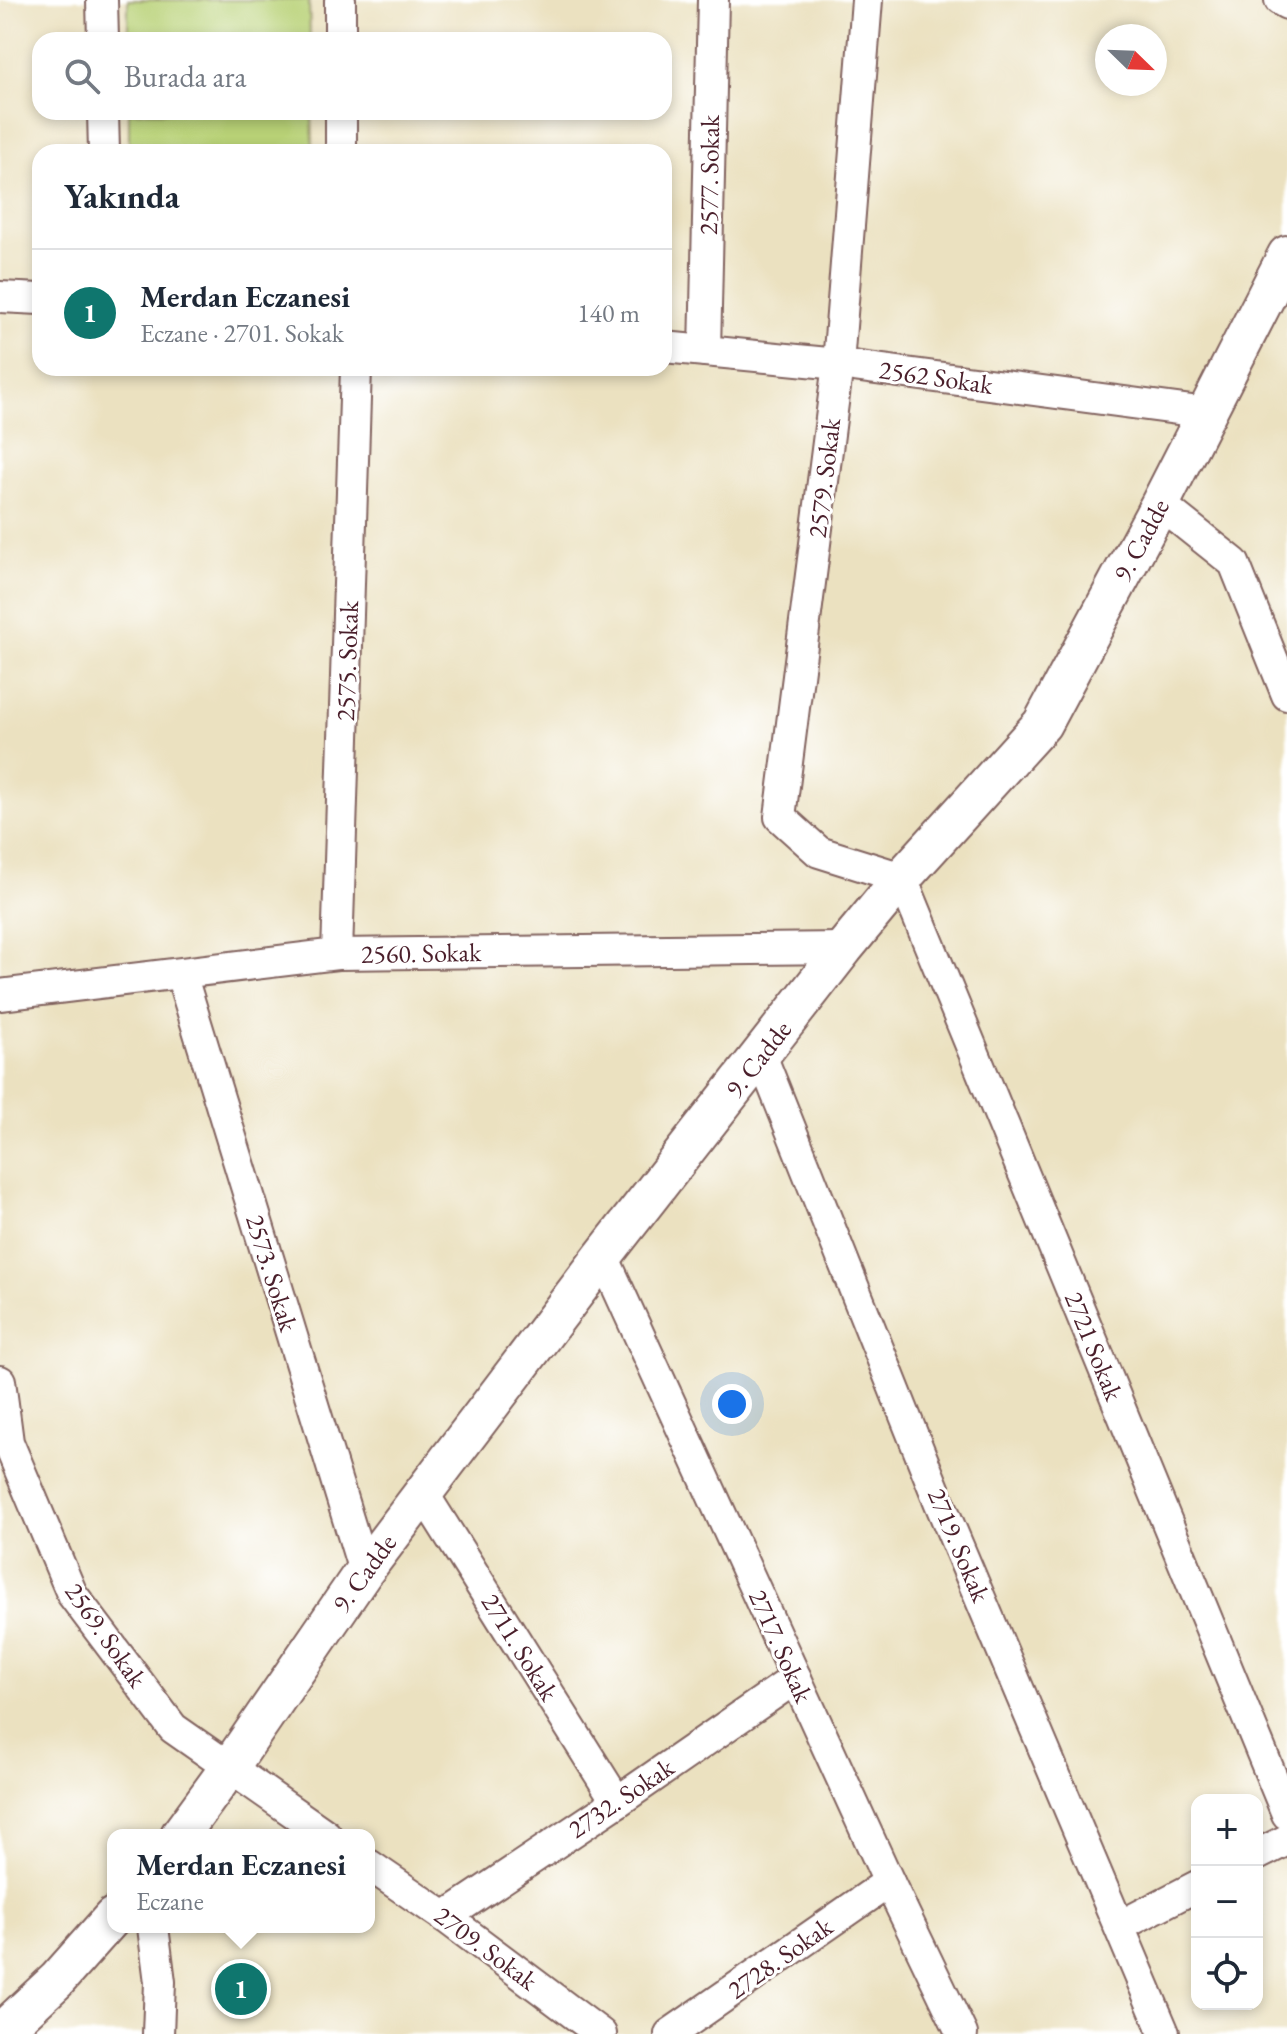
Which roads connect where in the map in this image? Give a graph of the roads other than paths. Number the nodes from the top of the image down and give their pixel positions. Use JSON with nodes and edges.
{"nodes":[{"id":1,"x":102,"y":0,"type":"edge"},
{"id":2,"x":340,"y":0,"type":"edge"},
{"id":3,"x":713,"y":0,"type":"edge"},
{"id":4,"x":867,"y":0,"type":"edge"},
{"id":5,"x":1280,"y":0,"type":"edge"},
{"id":6,"x":1287,"y":4,"type":"edge"},
{"id":7,"x":103,"y":32,"type":"edge"},
{"id":8,"x":340,"y":32,"type":"edge"},
{"id":9,"x":103,"y":120,"type":"edge"},
{"id":10,"x":341,"y":120,"type":"edge"},
{"id":11,"x":104,"y":144,"type":"edge"},
{"id":12,"x":341,"y":144,"type":"edge"},
{"id":13,"x":1287,"y":255,"type":"edge"},
{"id":14,"x":0,"y":297,"type":"edge"},
{"id":15,"x":32,"y":299,"type":"edge"},
{"id":16,"x":672,"y":348,"type":"edge"},
{"id":17,"x":705,"y":351,"type":"junction"},
{"id":18,"x":838,"y":364,"type":"junction"},
{"id":19,"x":356,"y":376,"type":"edge"},
{"id":20,"x":1207,"y":413,"type":"junction"},
{"id":21,"x":1160,"y":504,"type":"junction"},
{"id":22,"x":1287,"y":695,"type":"edge"},
{"id":23,"x":902,"y":878,"type":"junction"},
{"id":24,"x":844,"y":948,"type":"junction"},
{"id":25,"x":337,"y":954,"type":"junction"},
{"id":26,"x":181,"y":974,"type":"junction"},
{"id":27,"x":0,"y":995,"type":"edge"},
{"id":28,"x":761,"y":1055,"type":"junction"},
{"id":29,"x":603,"y":1256,"type":"junction"},
{"id":30,"x":0,"y":1381,"type":"edge"},
{"id":31,"x":423,"y":1493,"type":"junction"},
{"id":32,"x":364,"y":1571,"type":"junction"},
{"id":33,"x":796,"y":1678,"type":"junction"},
{"id":34,"x":229,"y":1768,"type":"junction"},
{"id":35,"x":617,"y":1802,"type":"junction"},
{"id":36,"x":1287,"y":1814,"type":"edge"},
{"id":37,"x":184,"y":1829,"type":"edge"},
{"id":38,"x":317,"y":1829,"type":"edge"},
{"id":39,"x":1287,"y":1840,"type":"edge"},
{"id":40,"x":1263,"y":1852,"type":"edge"},
{"id":41,"x":375,"y":1869,"type":"edge"},
{"id":42,"x":889,"y":1882,"type":"junction"},
{"id":43,"x":1191,"y":1889,"type":"edge"},
{"id":44,"x":445,"y":1917,"type":"junction"},
{"id":45,"x":107,"y":1924,"type":"edge"},
{"id":46,"x":1120,"y":1926,"type":"junction"},
{"id":47,"x":154,"y":1933,"type":"edge"},
{"id":48,"x":0,"y":2033,"type":"edge"},
{"id":49,"x":1164,"y":2033,"type":"edge"},
{"id":50,"x":158,"y":2034,"type":"edge"},
{"id":51,"x":601,"y":2034,"type":"edge"},
{"id":52,"x":670,"y":2034,"type":"edge"},
{"id":53,"x":962,"y":2034,"type":"edge"}],
"edges":[{"from":1,"to":7,"type":"street"},
{"from":2,"to":8,"type":"street"},
{"from":3,"to":17,"type":"street","name":"2577. Sokak"},
{"from":4,"to":18,"type":"street","name":"2579. Sokak"},
{"from":5,"to":6,"type":"street"},
{"from":9,"to":11,"type":"street"},
{"from":10,"to":12,"type":"street"},
{"from":13,"to":20,"type":"street","name":"9. Cadde"},
{"from":14,"to":15,"type":"street"},
{"from":16,"to":17,"type":"street","name":"2562 Sokak"},
{"from":17,"to":18,"type":"street","name":"2562 Sokak"},
{"from":18,"to":20,"type":"street","name":"2562 Sokak"},
{"from":18,"to":23,"type":"street","name":"2579. Sokak"},
{"from":19,"to":25,"type":"street","name":"2575. Sokak"},
{"from":20,"to":21,"type":"street","name":"9. Cadde"},
{"from":21,"to":22,"type":"street"},
{"from":21,"to":23,"type":"street","name":"9. Cadde"},
{"from":23,"to":24,"type":"street","name":"9. Cadde"},
{"from":23,"to":36,"type":"street","name":"2721 Sokak"},
{"from":24,"to":25,"type":"street","name":"2560. Sokak"},
{"from":24,"to":28,"type":"street","name":"9. Cadde"},
{"from":25,"to":26,"type":"street","name":"2560. Sokak"},
{"from":26,"to":27,"type":"street","name":"2560. Sokak"},
{"from":26,"to":32,"type":"street","name":"2573. Sokak"},
{"from":28,"to":29,"type":"street","name":"9. Cadde"},
{"from":28,"to":46,"type":"street","name":"2719. Sokak"},
{"from":29,"to":31,"type":"street","name":"9. Cadde"},
{"from":29,"to":33,"type":"street","name":"2717. Sokak"},
{"from":30,"to":34,"type":"street","name":"2569. Sokak"},
{"from":31,"to":32,"type":"street","name":"9. Cadde"},
{"from":31,"to":35,"type":"street","name":"2711. Sokak"},
{"from":32,"to":34,"type":"street","name":"9. Cadde"},
{"from":33,"to":35,"type":"street","name":"2732. Sokak"},
{"from":33,"to":42,"type":"street","name":"2717. Sokak"},
{"from":34,"to":37,"type":"street","name":"9. Cadde"},
{"from":34,"to":38,"type":"street"},
{"from":35,"to":44,"type":"street","name":"2732. Sokak"},
{"from":39,"to":40,"type":"street"},
{"from":41,"to":44,"type":"street","name":"2709. Sokak"},
{"from":42,"to":52,"type":"street","name":"2728. Sokak"},
{"from":42,"to":53,"type":"street","name":"2717. Sokak"},
{"from":43,"to":46,"type":"street"},
{"from":44,"to":51,"type":"street","name":"2709. Sokak"},
{"from":45,"to":48,"type":"street"},
{"from":46,"to":49,"type":"street","name":"2719. Sokak"},
{"from":47,"to":50,"type":"street"}]}
